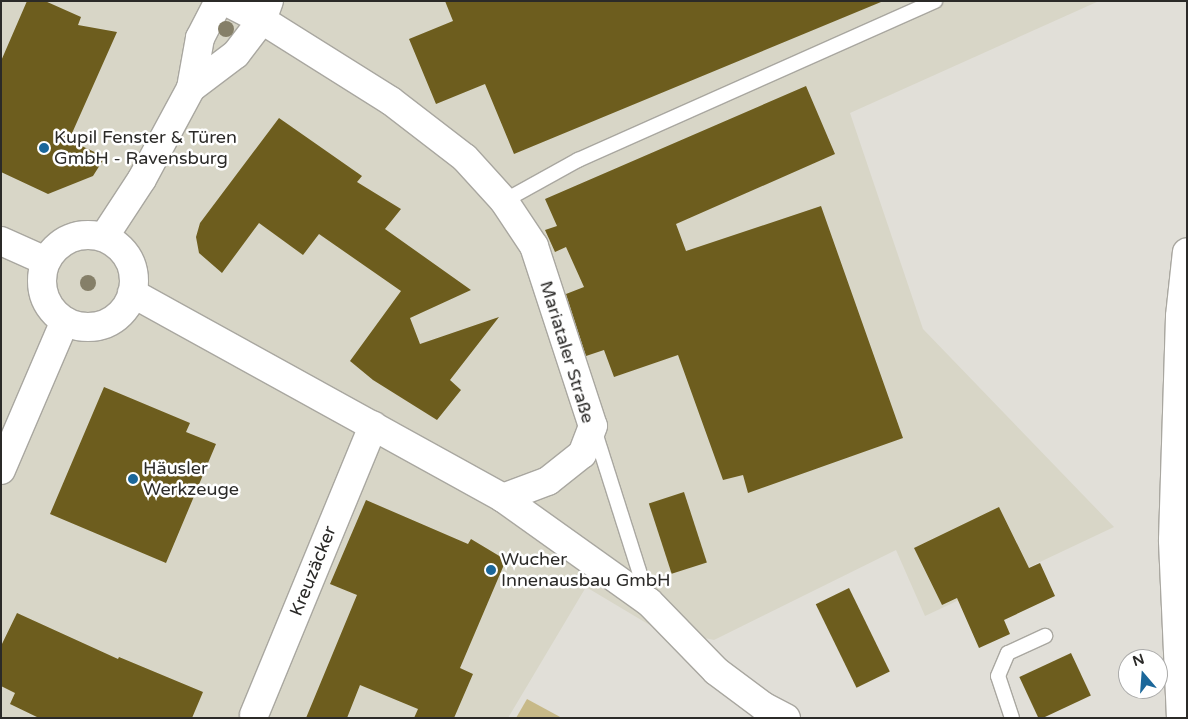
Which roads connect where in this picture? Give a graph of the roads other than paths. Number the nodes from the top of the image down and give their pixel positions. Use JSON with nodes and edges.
{"nodes":[{"id":1,"x":219,"y":1,"type":"edge"},
{"id":2,"x":225,"y":1,"type":"edge"},
{"id":3,"x":935,"y":1,"type":"edge"},
{"id":4,"x":266,"y":10,"type":"edge"},
{"id":5,"x":191,"y":88,"type":"junction"},
{"id":6,"x":504,"y":201,"type":"junction"},
{"id":7,"x":104,"y":238,"type":"junction"},
{"id":8,"x":1,"y":242,"type":"edge"},
{"id":9,"x":1187,"y":252,"type":"edge"},
{"id":10,"x":46,"y":261,"type":"junction"},
{"id":11,"x":132,"y":293,"type":"junction"},
{"id":12,"x":65,"y":321,"type":"junction"},
{"id":13,"x":373,"y":426,"type":"junction"},
{"id":14,"x":593,"y":426,"type":"junction"},
{"id":15,"x":1,"y":470,"type":"edge"},
{"id":16,"x":503,"y":498,"type":"junction"},
{"id":17,"x":649,"y":602,"type":"junction"},
{"id":18,"x":1045,"y":636,"type":"dead end"},
{"id":19,"x":766,"y":714,"type":"edge"},
{"id":20,"x":254,"y":716,"type":"dead end"},
{"id":21,"x":1012,"y":718,"type":"edge"},
{"id":22,"x":1182,"y":718,"type":"edge"}],
"edges":[{"from":1,"to":5,"type":"street"},
{"from":2,"to":4,"type":"street","name":"Mariataler Straße"},
{"from":3,"to":6,"type":"lane"},
{"from":4,"to":5,"type":"street"},
{"from":4,"to":6,"type":"street","name":"Mariataler Straße"},
{"from":5,"to":7,"type":"street"},
{"from":6,"to":14,"type":"street","name":"Mariataler Straße"},
{"from":7,"to":10,"type":"street"},
{"from":7,"to":11,"type":"street"},
{"from":8,"to":10,"type":"street"},
{"from":9,"to":22,"type":"street"},
{"from":10,"to":12,"type":"street"},
{"from":11,"to":12,"type":"street"},
{"from":11,"to":13,"type":"street"},
{"from":12,"to":15,"type":"street"},
{"from":13,"to":16,"type":"street"},
{"from":13,"to":20,"type":"street","name":"Kreuzäcker"},
{"from":14,"to":16,"type":"street","name":"Mariataler Straße"},
{"from":14,"to":17,"type":"lane"},
{"from":16,"to":17,"type":"street"},
{"from":17,"to":19,"type":"street"},
{"from":18,"to":21,"type":"lane"}]}
